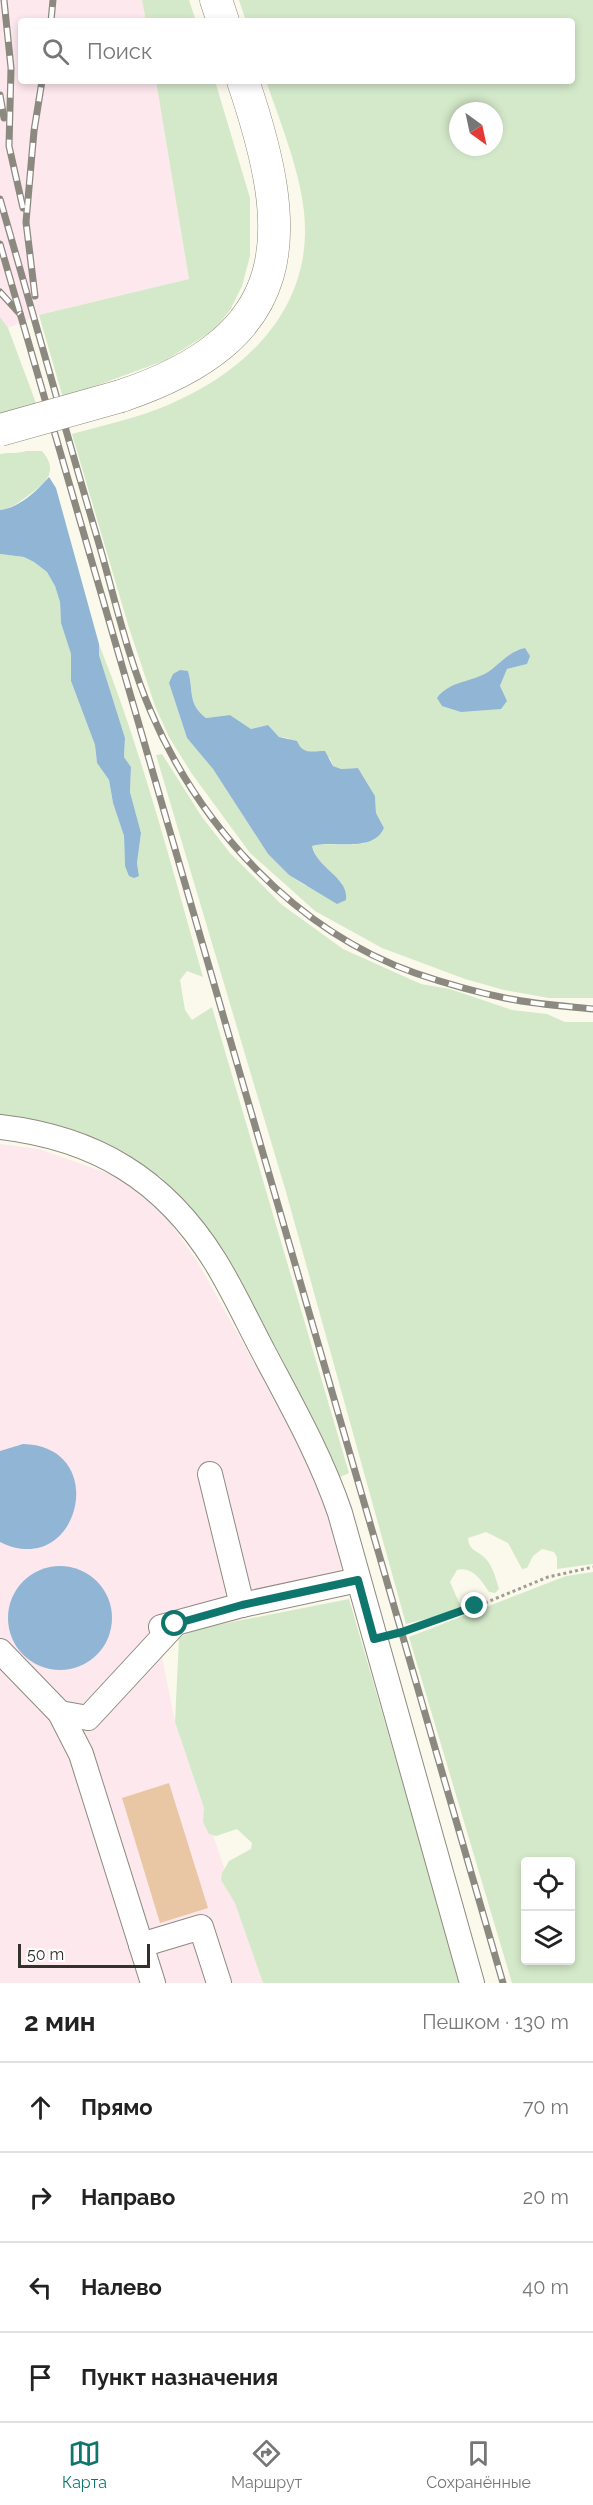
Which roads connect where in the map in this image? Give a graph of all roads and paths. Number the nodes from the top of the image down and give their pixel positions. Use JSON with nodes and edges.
{"nodes":[{"id":1,"x":216,"y":0,"type":"edge"},
{"id":2,"x":222,"y":18,"type":"edge"},
{"id":3,"x":244,"y":84,"type":"edge"},
{"id":4,"x":0,"y":430,"type":"edge"},
{"id":5,"x":0,"y":1127,"type":"edge"},
{"id":6,"x":210,"y":1474,"type":"dead end"},
{"id":7,"x":593,"y":1566,"type":"edge"},
{"id":8,"x":358,"y":1580,"type":"junction"},
{"id":9,"x":242,"y":1605,"type":"junction"},
{"id":10,"x":374,"y":1639,"type":"junction"},
{"id":11,"x":0,"y":1651,"type":"edge"},
{"id":12,"x":60,"y":1713,"type":"junction"},
{"id":13,"x":141,"y":1945,"type":"junction"},
{"id":14,"x":153,"y":1983,"type":"edge"},
{"id":15,"x":219,"y":1983,"type":"edge"},
{"id":16,"x":472,"y":1983,"type":"edge"}],
"edges":[{"from":1,"to":2,"type":"main road"},
{"from":3,"to":4,"type":"main road","bridge":true},
{"from":5,"to":8,"type":"lane"},
{"from":6,"to":9,"type":"lane"},
{"from":7,"to":10,"type":"path"},
{"from":8,"to":9,"type":"lane"},
{"from":8,"to":10,"type":"lane"},
{"from":9,"to":12,"type":"lane"},
{"from":10,"to":16,"type":"lane"},
{"from":11,"to":12,"type":"lane"},
{"from":12,"to":13,"type":"lane"},
{"from":13,"to":14,"type":"lane"},
{"from":13,"to":15,"type":"lane"}]}
